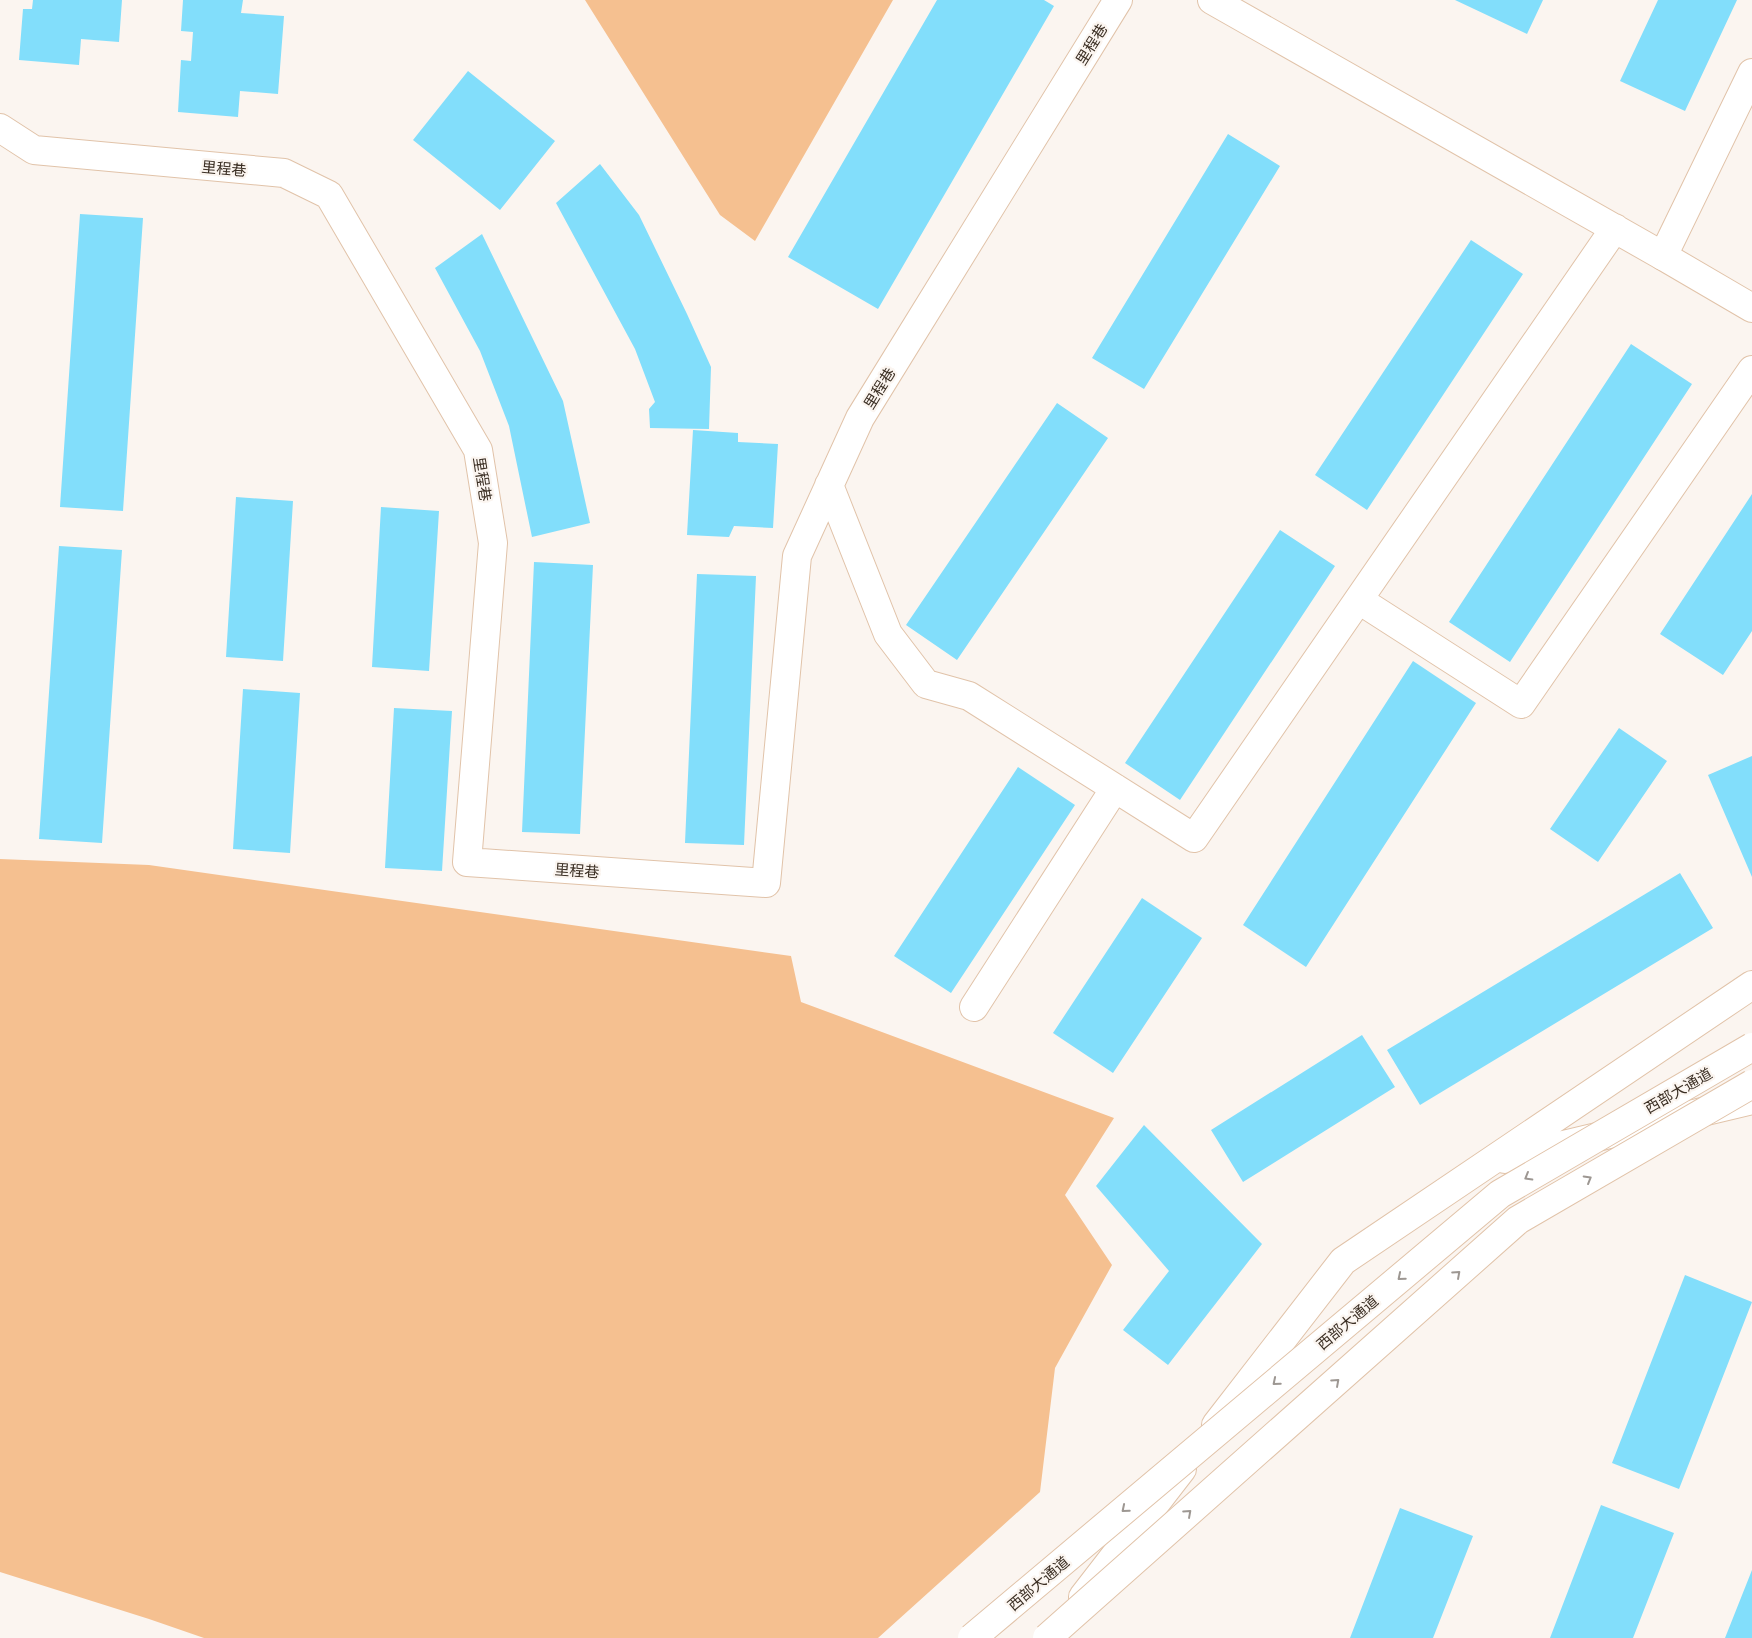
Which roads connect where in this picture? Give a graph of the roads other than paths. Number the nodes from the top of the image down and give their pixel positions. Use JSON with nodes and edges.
{"nodes":[{"id":1,"x":1118,"y":0,"type":"edge"},
{"id":2,"x":1212,"y":0,"type":"edge"},
{"id":3,"x":1752,"y":73,"type":"edge"},
{"id":4,"x":0,"y":128,"type":"edge"},
{"id":5,"x":1616,"y":228,"type":"junction"},
{"id":6,"x":1663,"y":256,"type":"junction"},
{"id":7,"x":1752,"y":308,"type":"edge"},
{"id":8,"x":1752,"y":370,"type":"edge"},
{"id":9,"x":829,"y":485,"type":"junction"},
{"id":10,"x":1359,"y":600,"type":"junction"},
{"id":11,"x":1115,"y":788,"type":"junction"},
{"id":12,"x":1752,"y":986,"type":"edge"},
{"id":13,"x":974,"y":1007,"type":"dead end"},
{"id":14,"x":1752,"y":1047,"type":"edge"},
{"id":15,"x":1752,"y":1084,"type":"edge"},
{"id":16,"x":1752,"y":1100,"type":"edge"},
{"id":17,"x":1488,"y":1162,"type":"junction"},
{"id":18,"x":972,"y":1638,"type":"edge"},
{"id":19,"x":1047,"y":1638,"type":"edge"},
{"id":20,"x":1051,"y":1638,"type":"edge"}],
"edges":[{"from":1,"to":9,"type":"main road","name":"里程巷"},
{"from":2,"to":5,"type":"main road"},
{"from":3,"to":6,"type":"main road"},
{"from":4,"to":9,"type":"main road","name":"里程巷"},
{"from":5,"to":6,"type":"main road"},
{"from":5,"to":10,"type":"main road"},
{"from":6,"to":7,"type":"main road"},
{"from":8,"to":10,"type":"main road"},
{"from":9,"to":11,"type":"main road"},
{"from":10,"to":11,"type":"main road"},
{"from":11,"to":13,"type":"main road"},
{"from":12,"to":17,"type":"main road"},
{"from":14,"to":18,"type":"main road","name":"西部大通道","one_way":true,"bridge":true},
{"from":19,"to":15,"type":"main road","one_way":true,"bridge":true},
{"from":16,"to":17,"type":"main road"},
{"from":17,"to":20,"type":"main road"}]}
